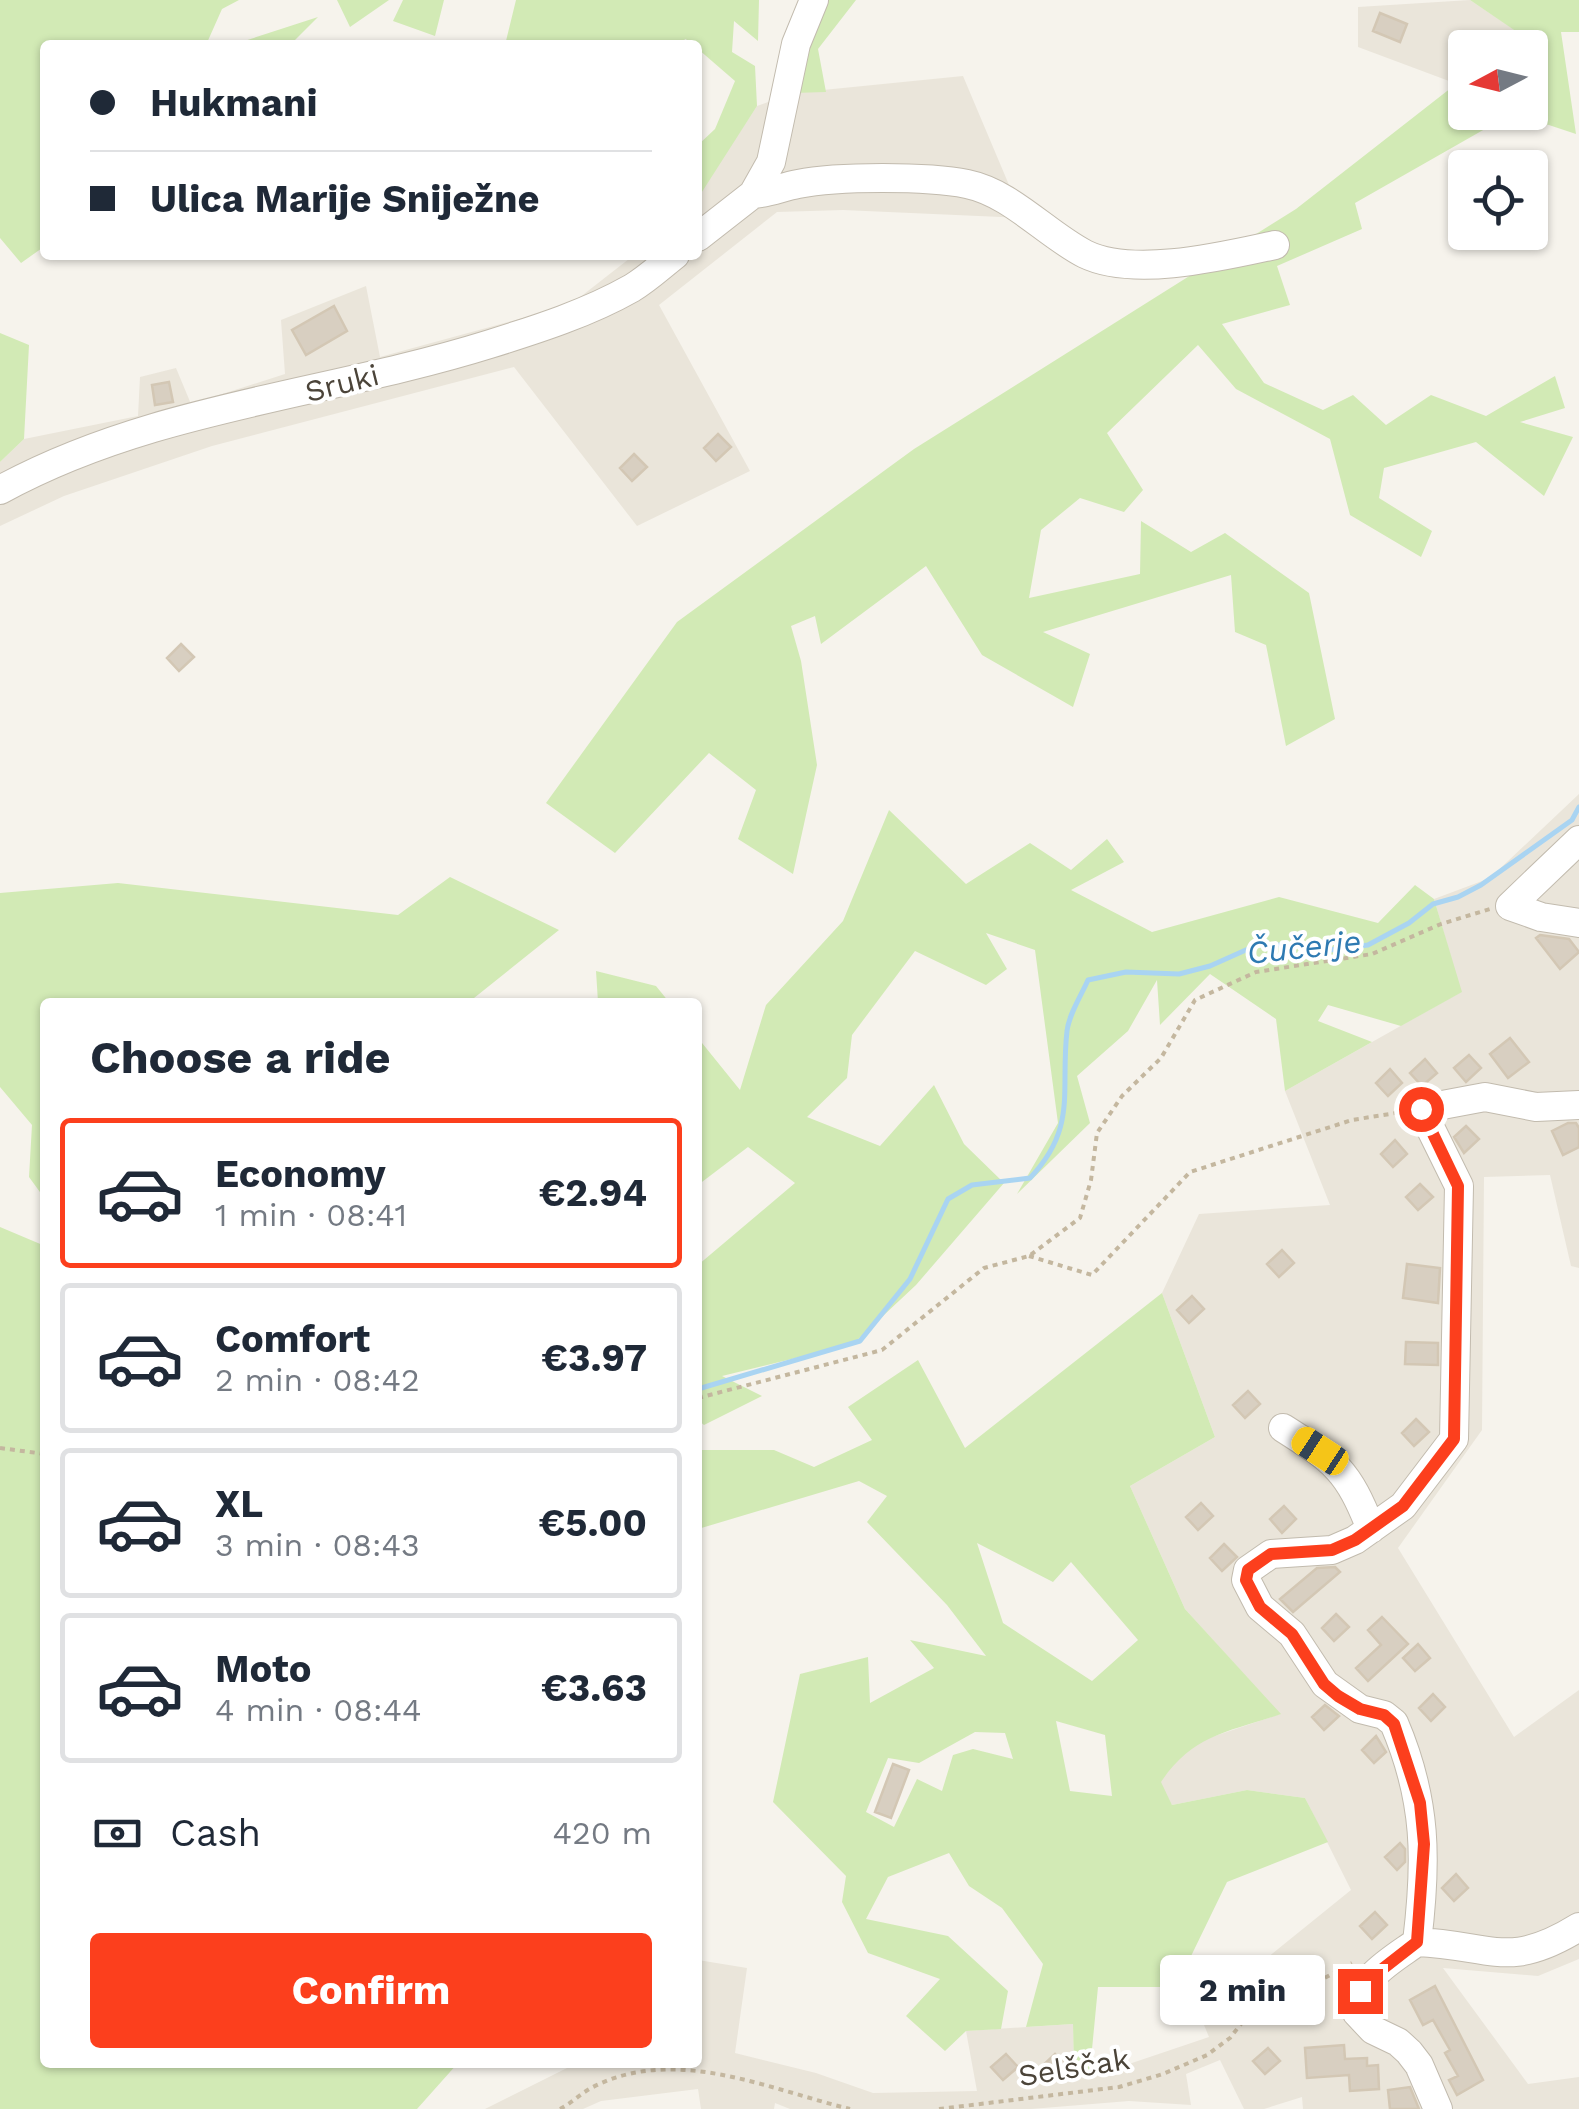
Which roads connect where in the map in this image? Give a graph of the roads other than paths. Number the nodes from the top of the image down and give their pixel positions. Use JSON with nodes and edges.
{"nodes":[{"id":1,"x":814,"y":0,"type":"edge"},
{"id":2,"x":753,"y":194,"type":"junction"},
{"id":3,"x":702,"y":234,"type":"edge"},
{"id":4,"x":1275,"y":245,"type":"dead end"},
{"id":5,"x":668,"y":260,"type":"edge"},
{"id":6,"x":0,"y":490,"type":"edge"},
{"id":7,"x":1579,"y":840,"type":"edge"},
{"id":8,"x":1579,"y":923,"type":"edge"},
{"id":9,"x":1579,"y":1105,"type":"edge"},
{"id":10,"x":1284,"y":1428,"type":"dead end"},
{"id":11,"x":1370,"y":1529,"type":"junction"},
{"id":12,"x":1579,"y":1905,"type":"edge"},
{"id":13,"x":1579,"y":1925,"type":"edge"},
{"id":14,"x":1417,"y":1942,"type":"junction"},
{"id":15,"x":1438,"y":2109,"type":"edge"}],
"edges":[{"from":1,"to":2,"type":"street"},
{"from":2,"to":3,"type":"street"},
{"from":2,"to":4,"type":"street"},
{"from":5,"to":6,"type":"street","name":"Sruki"},
{"from":7,"to":8,"type":"street"},
{"from":9,"to":11,"type":"street"},
{"from":10,"to":11,"type":"street"},
{"from":11,"to":14,"type":"street"},
{"from":12,"to":13,"type":"street"},
{"from":13,"to":14,"type":"street"},
{"from":14,"to":15,"type":"street"}]}
